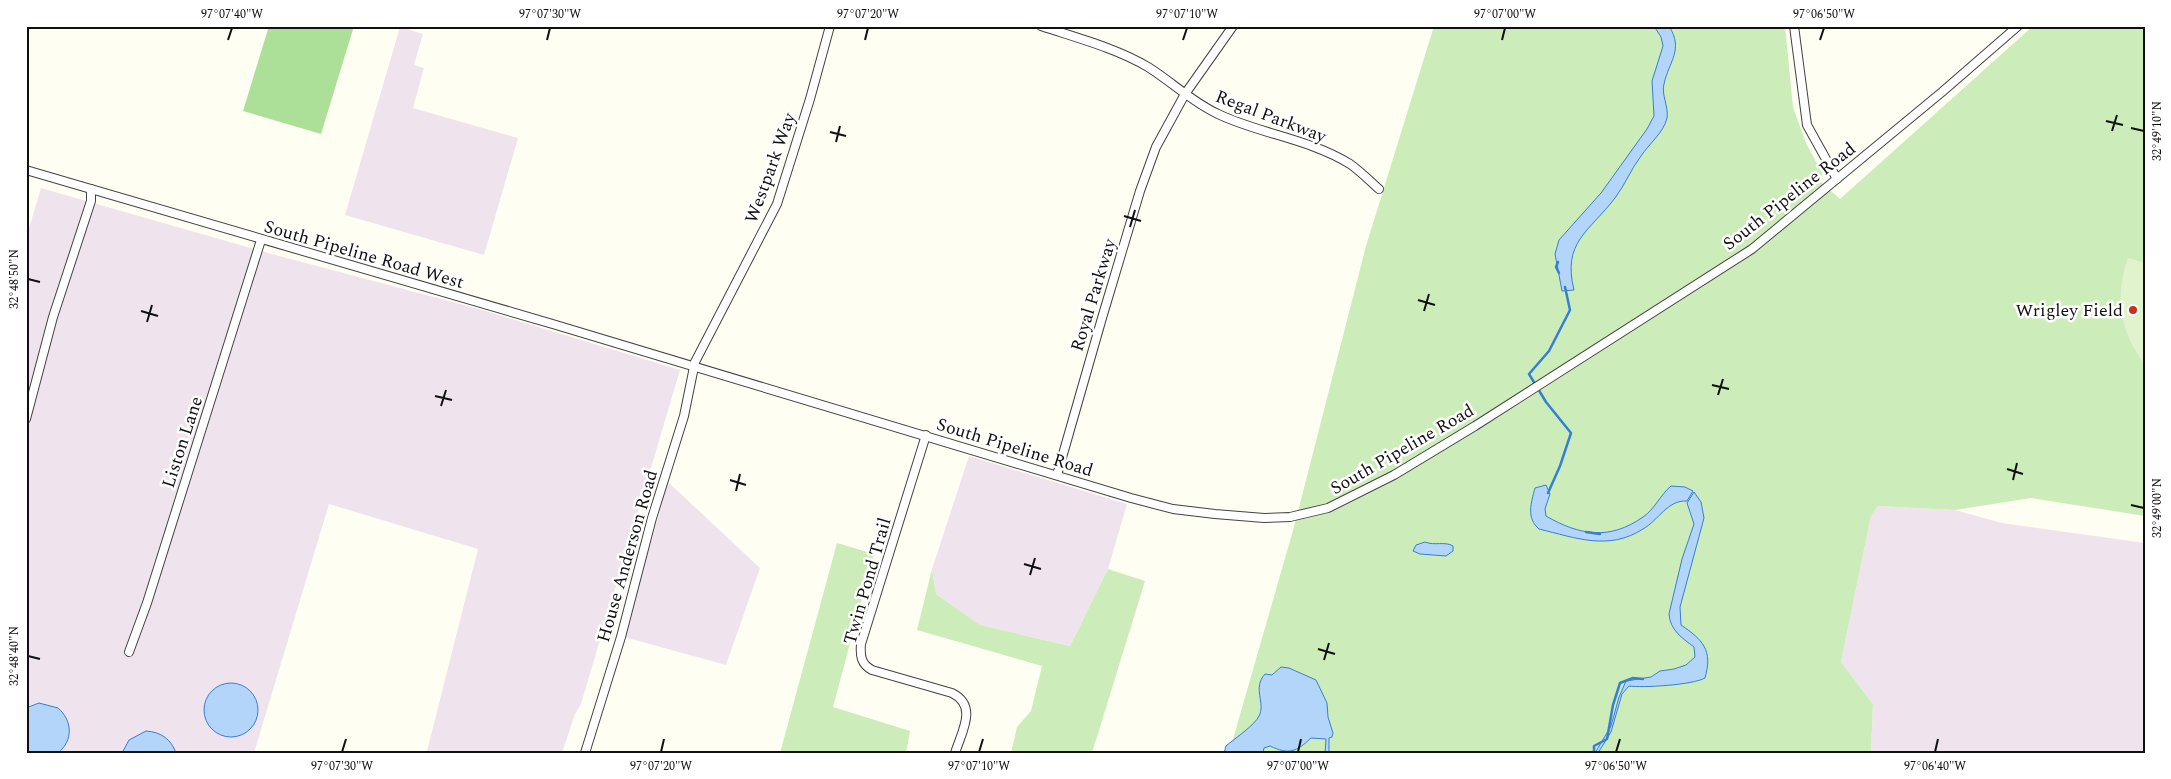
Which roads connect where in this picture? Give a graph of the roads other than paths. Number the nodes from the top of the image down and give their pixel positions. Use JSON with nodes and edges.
{"nodes":[{"id":1,"x":830,"y":26,"type":"edge"},
{"id":2,"x":1041,"y":26,"type":"edge"},
{"id":3,"x":1232,"y":26,"type":"edge"},
{"id":4,"x":1794,"y":26,"type":"edge"},
{"id":5,"x":2018,"y":26,"type":"edge"},
{"id":6,"x":1185,"y":94,"type":"junction"},
{"id":7,"x":26,"y":170,"type":"edge"},
{"id":8,"x":1837,"y":179,"type":"junction"},
{"id":9,"x":1379,"y":188,"type":"dead end"},
{"id":10,"x":90,"y":189,"type":"junction"},
{"id":11,"x":261,"y":240,"type":"junction"},
{"id":12,"x":694,"y":366,"type":"junction"},
{"id":13,"x":26,"y":419,"type":"edge"},
{"id":14,"x":926,"y":435,"type":"junction"},
{"id":15,"x":1057,"y":475,"type":"junction"},
{"id":16,"x":129,"y":652,"type":"dead end"},
{"id":17,"x":585,"y":753,"type":"edge"},
{"id":18,"x":955,"y":753,"type":"edge"}],
"edges":[{"from":1,"to":12,"type":"street","name":"Westpark Way"},
{"from":2,"to":6,"type":"street","name":"Regal Parkway"},
{"from":3,"to":6,"type":"street","name":"Royal Parkway"},
{"from":4,"to":8,"type":"street"},
{"from":5,"to":8,"type":"street","name":"South Pipeline Road"},
{"from":6,"to":9,"type":"street","name":"Regal Parkway"},
{"from":6,"to":15,"type":"street","name":"Royal Parkway"},
{"from":7,"to":10,"type":"street","name":"South Pipeline Road West"},
{"from":8,"to":15,"type":"street","name":"South Pipeline Road"},
{"from":10,"to":11,"type":"street","name":"South Pipeline Road West"},
{"from":10,"to":13,"type":"street"},
{"from":11,"to":12,"type":"street","name":"South Pipeline Road West"},
{"from":11,"to":16,"type":"street","name":"Liston Lane"},
{"from":12,"to":14,"type":"street","name":"South Pipeline Road"},
{"from":12,"to":17,"type":"street","name":"House Anderson Road"},
{"from":14,"to":15,"type":"street","name":"South Pipeline Road"},
{"from":14,"to":18,"type":"street","name":"Twin Pond Trail"}]}
